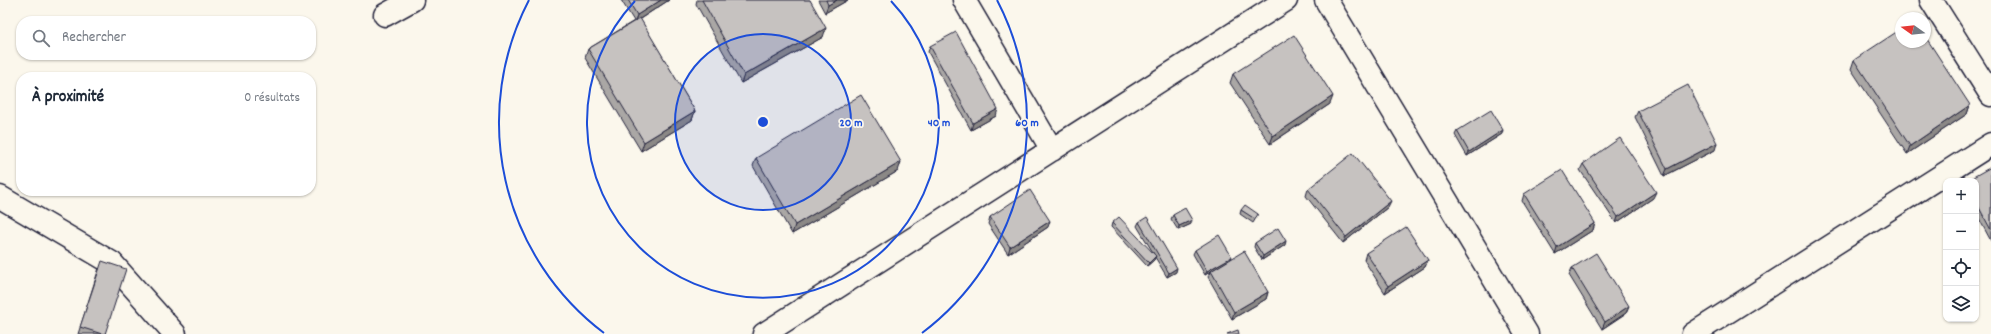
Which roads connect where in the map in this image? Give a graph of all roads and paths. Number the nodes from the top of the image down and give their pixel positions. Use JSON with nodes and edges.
{"nodes":[{"id":1,"x":412,"y":0,"type":"edge"},
{"id":2,"x":964,"y":0,"type":"edge"},
{"id":3,"x":1286,"y":0,"type":"edge"},
{"id":4,"x":1326,"y":0,"type":"edge"},
{"id":5,"x":1931,"y":0,"type":"edge"},
{"id":6,"x":385,"y":15,"type":"dead end"},
{"id":7,"x":1991,"y":95,"type":"edge"},
{"id":8,"x":1991,"y":144,"type":"edge"},
{"id":9,"x":1052,"y":150,"type":"junction"},
{"id":10,"x":0,"y":197,"type":"edge"},
{"id":11,"x":175,"y":334,"type":"edge"},
{"id":12,"x":764,"y":334,"type":"edge"},
{"id":13,"x":1527,"y":334,"type":"edge"},
{"id":14,"x":1692,"y":334,"type":"edge"}],
"edges":[{"from":1,"to":6,"type":"street"},
{"from":2,"to":9,"type":"street"},
{"from":3,"to":9,"type":"street"},
{"from":4,"to":13,"type":"street"},
{"from":5,"to":7,"type":"street"},
{"from":8,"to":14,"type":"street"},
{"from":9,"to":12,"type":"street"},
{"from":10,"to":11,"type":"street"}]}
